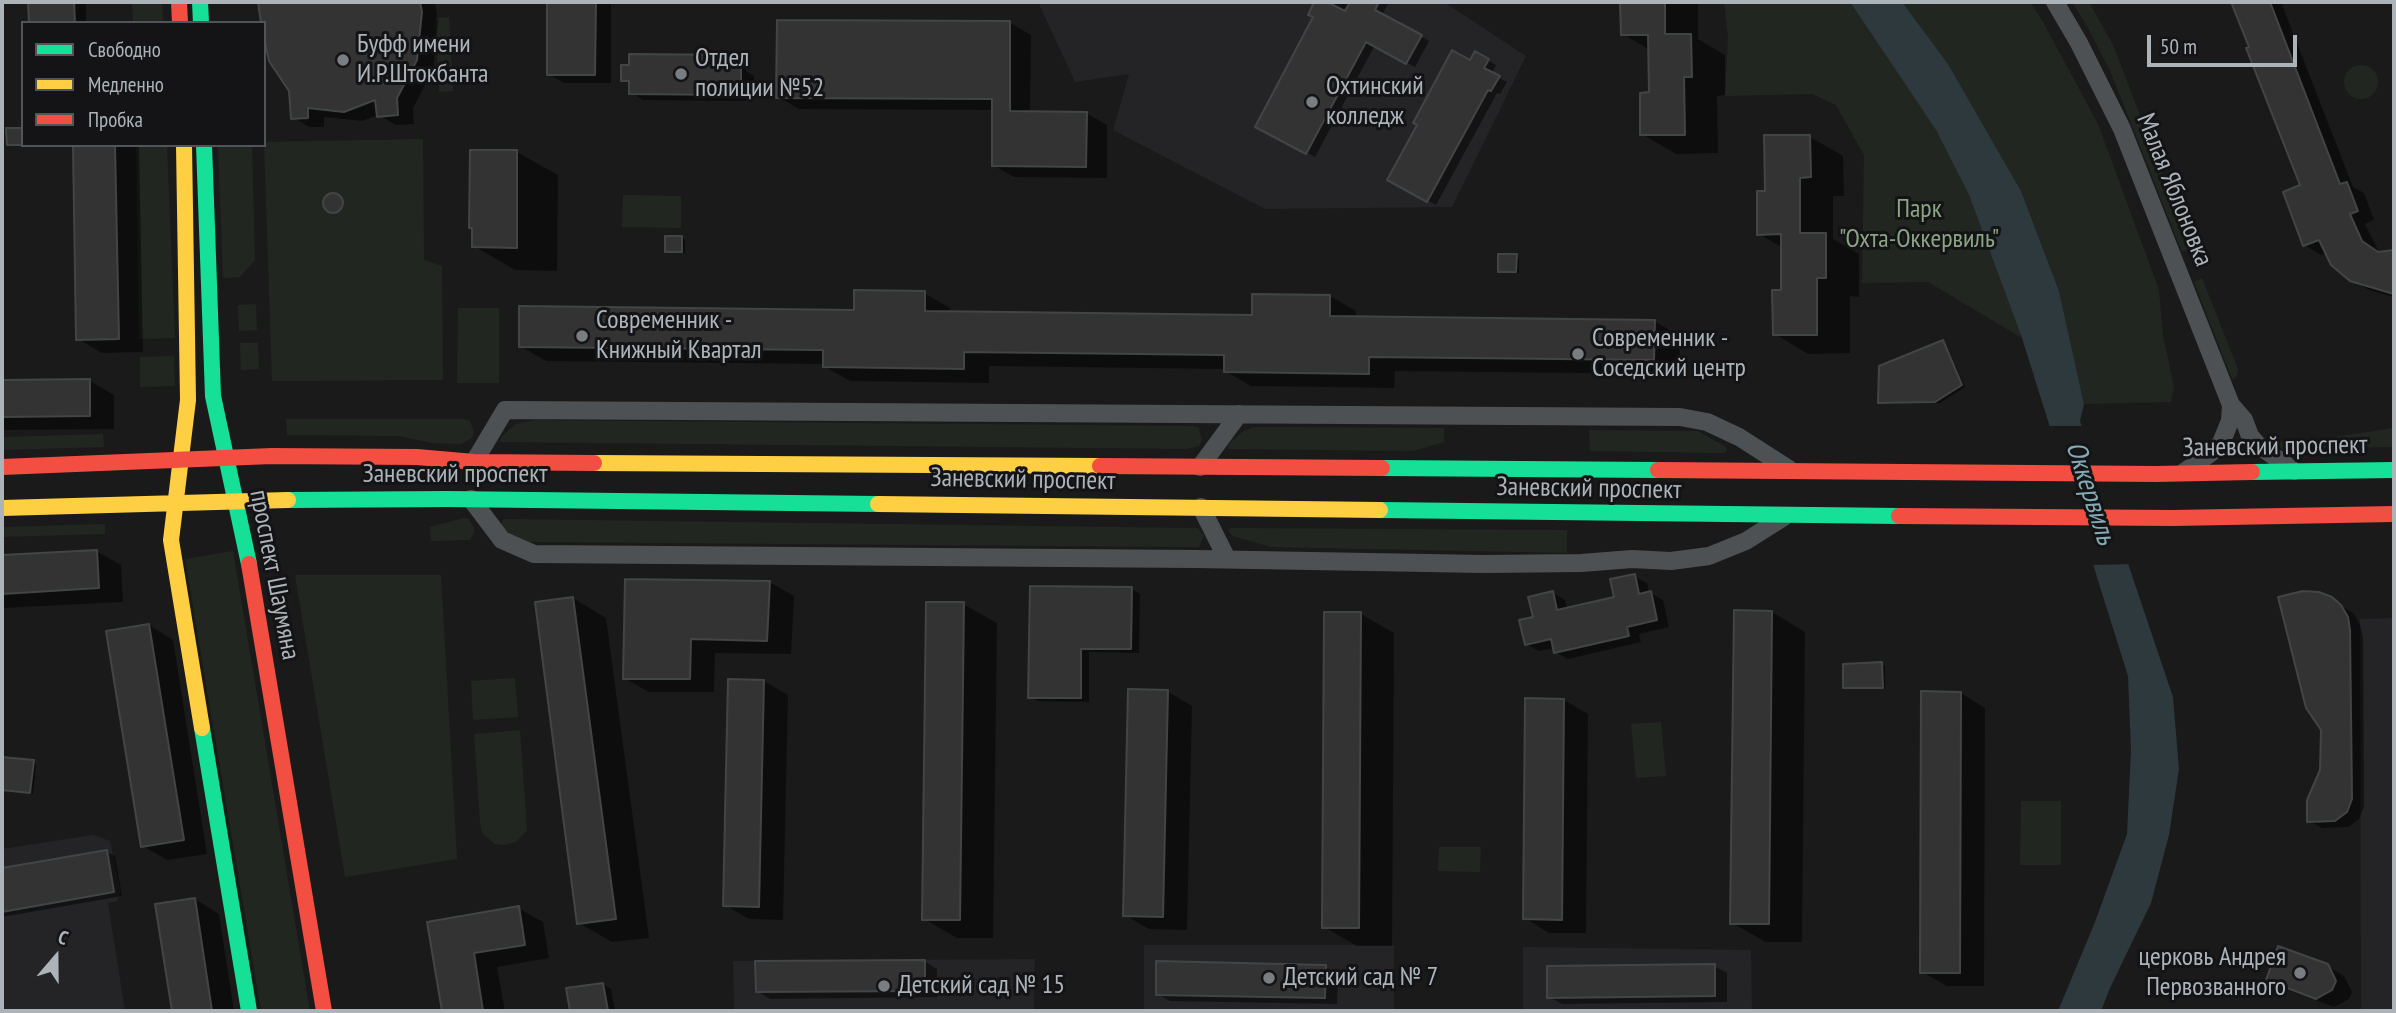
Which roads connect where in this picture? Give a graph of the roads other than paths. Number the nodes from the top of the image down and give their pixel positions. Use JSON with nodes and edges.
{"nodes":[{"id":1,"x":180,"y":2,"type":"edge"},
{"id":2,"x":200,"y":2,"type":"edge"},
{"id":3,"x":2055,"y":2,"type":"edge"},
{"id":4,"x":180,"y":21,"type":"edge"},
{"id":5,"x":201,"y":21,"type":"edge"},
{"id":6,"x":184,"y":147,"type":"edge"},
{"id":7,"x":204,"y":147,"type":"edge"},
{"id":8,"x":2231,"y":405,"type":"junction"},
{"id":9,"x":1239,"y":414,"type":"junction"},
{"id":10,"x":226,"y":458,"type":"junction"},
{"id":11,"x":180,"y":460,"type":"junction"},
{"id":12,"x":474,"y":461,"type":"junction"},
{"id":13,"x":2,"y":467,"type":"edge"},
{"id":14,"x":1200,"y":467,"type":"junction"},
{"id":15,"x":2394,"y":470,"type":"edge"},
{"id":16,"x":1791,"y":471,"type":"junction"},
{"id":17,"x":2294,"y":471,"type":"junction"},
{"id":18,"x":2182,"y":473,"type":"junction"},
{"id":19,"x":471,"y":499,"type":"junction"},
{"id":20,"x":236,"y":502,"type":"junction"},
{"id":21,"x":176,"y":504,"type":"junction"},
{"id":22,"x":1201,"y":507,"type":"junction"},
{"id":23,"x":2,"y":508,"type":"edge"},
{"id":24,"x":2394,"y":514,"type":"edge"},
{"id":25,"x":1787,"y":515,"type":"junction"},
{"id":26,"x":1227,"y":559,"type":"junction"},
{"id":27,"x":249,"y":1011,"type":"edge"},
{"id":28,"x":324,"y":1011,"type":"edge"}],
"edges":[{"from":1,"to":4,"type":"main road"},
{"from":2,"to":5,"type":"main road"},
{"from":3,"to":8,"type":"street","name":"Малая Яблоновка"},
{"from":6,"to":11,"type":"main road"},
{"from":7,"to":10,"type":"main road","name":"проспект Шаумяна"},
{"from":8,"to":17,"type":"street","name":"Малая Яблоновка"},
{"from":8,"to":18,"type":"street"},
{"from":9,"to":12,"type":"street"},
{"from":9,"to":14,"type":"street"},
{"from":9,"to":16,"type":"street"},
{"from":10,"to":11,"type":"main road","name":"Заневский проспект"},
{"from":10,"to":12,"type":"main road","name":"Заневский проспект"},
{"from":10,"to":20,"type":"main road","name":"проспект Шаумяна"},
{"from":11,"to":13,"type":"main road","name":"Заневский проспект"},
{"from":11,"to":21,"type":"main road"},
{"from":12,"to":14,"type":"main road","name":"Заневский проспект"},
{"from":14,"to":16,"type":"main road","name":"Заневский проспект"},
{"from":15,"to":17,"type":"main road","name":"Заневский проспект"},
{"from":16,"to":18,"type":"main road","name":"Заневский проспект"},
{"from":17,"to":18,"type":"main road","name":"Заневский проспект"},
{"from":19,"to":20,"type":"main road","name":"Заневский проспект"},
{"from":19,"to":22,"type":"main road","name":"Заневский проспект"},
{"from":19,"to":26,"type":"street"},
{"from":20,"to":21,"type":"main road","name":"Заневский проспект"},
{"from":20,"to":28,"type":"main road","name":"проспект Шаумяна"},
{"from":21,"to":23,"type":"main road","name":"Заневский проспект"},
{"from":21,"to":27,"type":"main road"},
{"from":22,"to":25,"type":"main road","name":"Заневский проспект"},
{"from":22,"to":26,"type":"street"},
{"from":24,"to":25,"type":"main road","name":"Заневский проспект"},
{"from":25,"to":26,"type":"street"}]}
